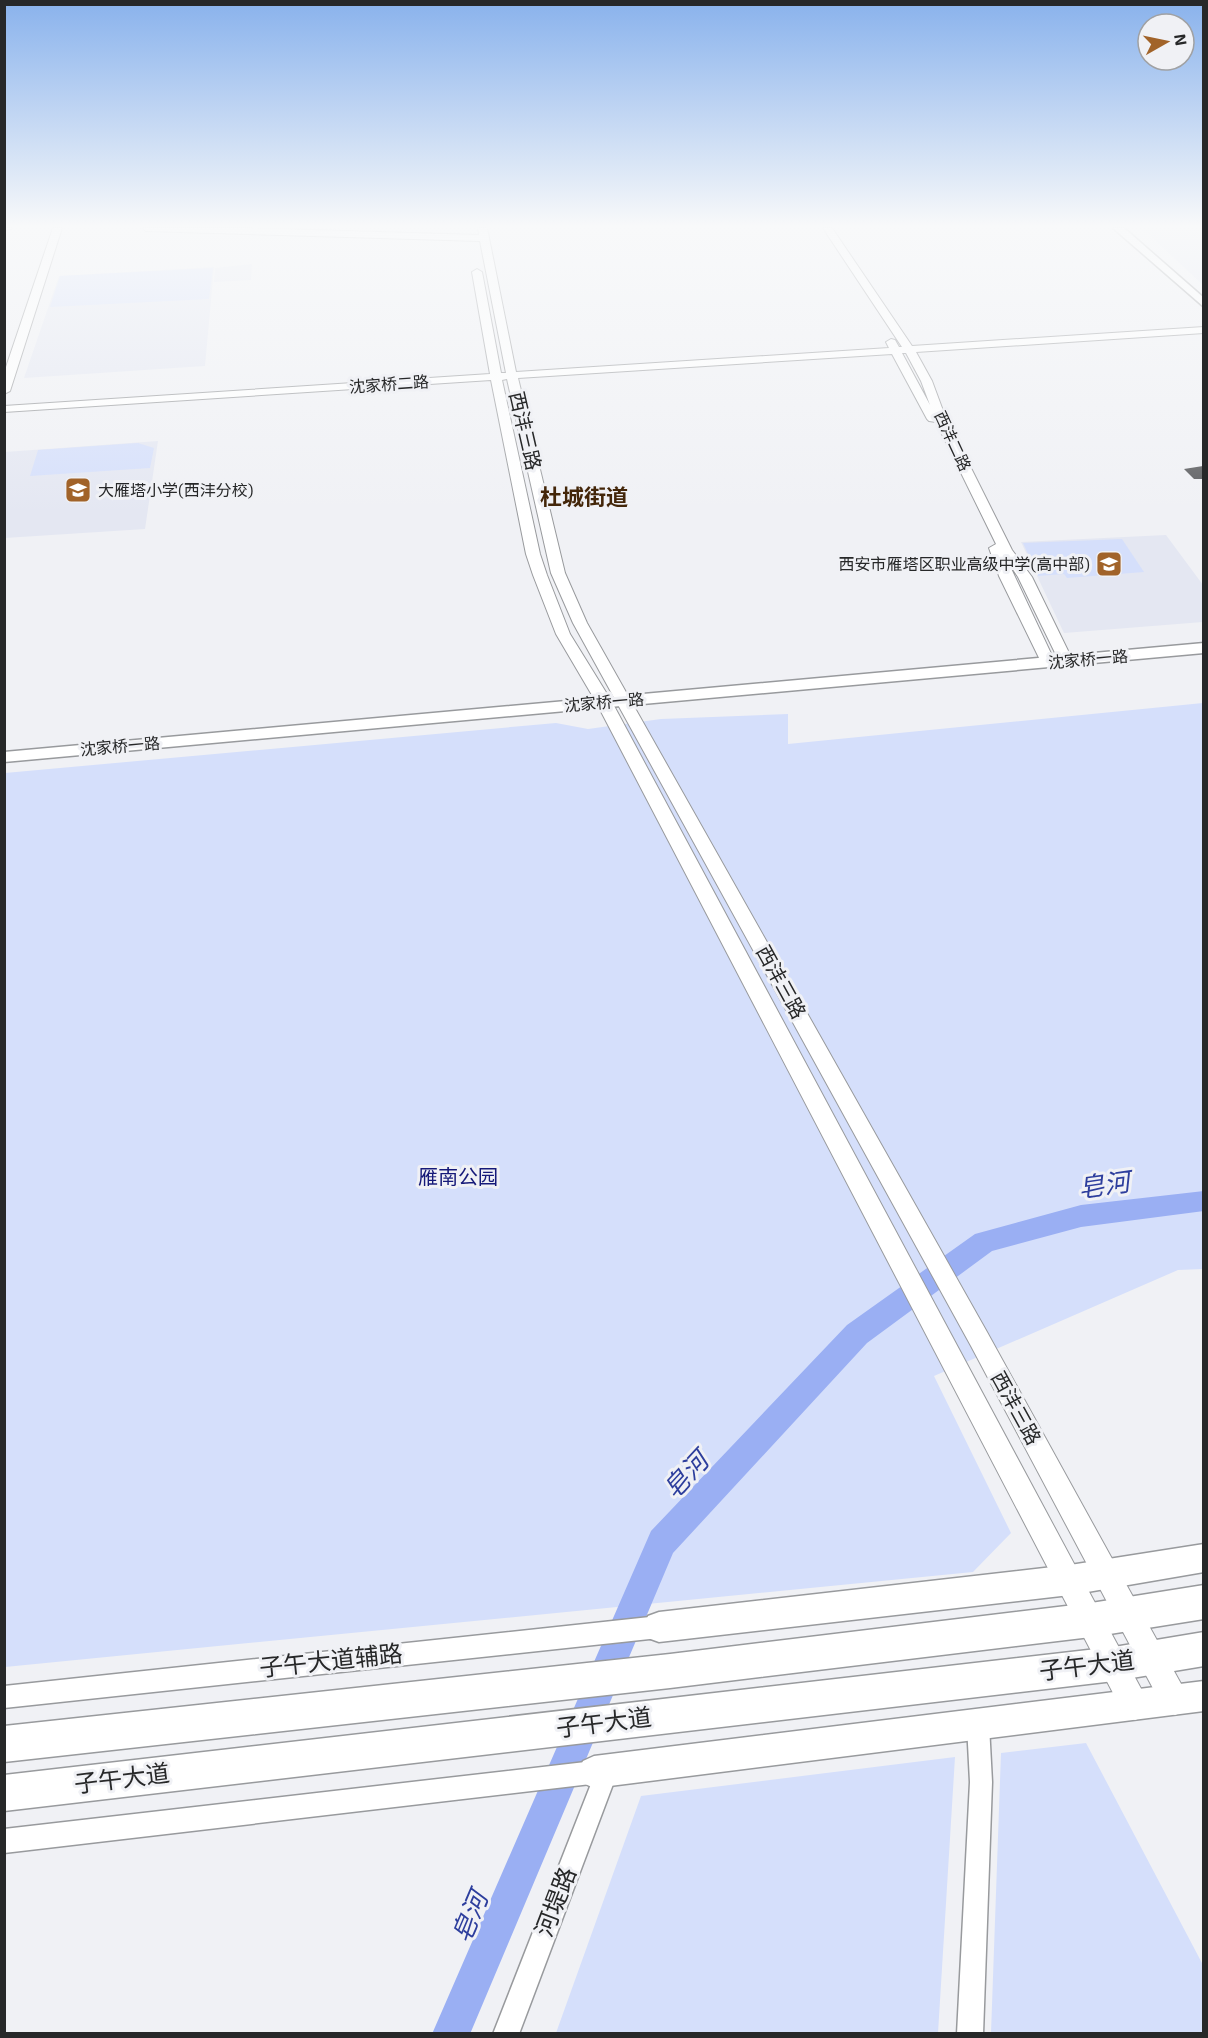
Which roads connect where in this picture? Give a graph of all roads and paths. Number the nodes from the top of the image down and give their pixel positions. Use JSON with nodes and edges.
{"nodes":[{"id":1,"x":26,"y":323,"type":"edge"},
{"id":2,"x":494,"y":323,"type":"edge"},
{"id":3,"x":879,"y":323,"type":"edge"},
{"id":4,"x":892,"y":323,"type":"edge"},
{"id":5,"x":1203,"y":329,"type":"edge"},
{"id":6,"x":910,"y":348,"type":"junction"},
{"id":7,"x":895,"y":349,"type":"junction"},
{"id":8,"x":504,"y":375,"type":"junction"},
{"id":9,"x":4,"y":391,"type":"edge"},
{"id":10,"x":4,"y":407,"type":"edge"},
{"id":11,"x":1203,"y":636,"type":"edge"},
{"id":12,"x":1203,"y":648,"type":"edge"},
{"id":13,"x":1063,"y":655,"type":"junction"},
{"id":14,"x":1045,"y":656,"type":"junction"},
{"id":15,"x":620,"y":695,"type":"junction"},
{"id":16,"x":601,"y":697,"type":"junction"},
{"id":17,"x":4,"y":744,"type":"edge"},
{"id":18,"x":4,"y":757,"type":"edge"},
{"id":19,"x":1203,"y":1558,"type":"edge"},
{"id":20,"x":1107,"y":1575,"type":"junction"},
{"id":21,"x":1070,"y":1580,"type":"junction"},
{"id":22,"x":1203,"y":1602,"type":"edge"},
{"id":23,"x":1128,"y":1615,"type":"junction"},
{"id":24,"x":1091,"y":1620,"type":"junction"},
{"id":25,"x":658,"y":1627,"type":"joint"},
{"id":26,"x":1203,"y":1649,"type":"edge"},
{"id":27,"x":1153,"y":1658,"type":"junction"},
{"id":28,"x":1114,"y":1664,"type":"junction"},
{"id":29,"x":4,"y":1696,"type":"edge"},
{"id":30,"x":1189,"y":1698,"type":"edge"},
{"id":31,"x":1135,"y":1706,"type":"junction"},
{"id":32,"x":978,"y":1725,"type":"junction"},
{"id":33,"x":4,"y":1744,"type":"edge"},
{"id":34,"x":600,"y":1772,"type":"junction"},
{"id":35,"x":4,"y":1793,"type":"edge"},
{"id":36,"x":4,"y":1841,"type":"edge"},
{"id":37,"x":506,"y":2034,"type":"edge"},
{"id":38,"x":970,"y":2034,"type":"edge"}],
"edges":[{"from":1,"to":9,"type":"street"},
{"from":2,"to":8,"type":"street","name":"西沣三路"},
{"from":3,"to":7,"type":"street","name":"西沣二路"},
{"from":4,"to":6,"type":"street","name":"西沣二路"},
{"from":5,"to":6,"type":"street","name":"沈家桥二路"},
{"from":6,"to":7,"type":"street","name":"沈家桥二路"},
{"from":6,"to":13,"type":"street","name":"西沣二路"},
{"from":7,"to":8,"type":"street","name":"沈家桥二路"},
{"from":7,"to":14,"type":"street","name":"西沣二路"},
{"from":8,"to":10,"type":"street","name":"沈家桥二路"},
{"from":8,"to":15,"type":"street","name":"西沣三路"},
{"from":8,"to":16,"type":"street","name":"西沣三路"},
{"from":11,"to":13,"type":"main road","name":"沈家桥一路"},
{"from":12,"to":13,"type":"main road","name":"沈家桥一路"},
{"from":13,"to":14,"type":"main road","name":"沈家桥一路"},
{"from":14,"to":15,"type":"main road","name":"沈家桥一路"},
{"from":15,"to":16,"type":"main road","name":"沈家桥一路"},
{"from":15,"to":20,"type":"street","name":"西沣三路"},
{"from":16,"to":17,"type":"main road","name":"沈家桥一路"},
{"from":16,"to":18,"type":"main road","name":"沈家桥一路"},
{"from":16,"to":21,"type":"street","name":"西沣三路"},
{"from":19,"to":20,"type":"main road"},
{"from":20,"to":21,"type":"main road"},
{"from":20,"to":23,"type":"street","name":"西沣三路"},
{"from":21,"to":24,"type":"street","name":"西沣三路"},
{"from":21,"to":25,"type":"main road"},
{"from":22,"to":23,"type":"main road"},
{"from":23,"to":24,"type":"main road"},
{"from":23,"to":27,"type":"street","name":"西沣三路"},
{"from":24,"to":28,"type":"street","name":"西沣三路"},
{"from":24,"to":33,"type":"main road"},
{"from":25,"to":29,"type":"street","name":"子午大道辅路"},
{"from":26,"to":27,"type":"main road","name":"子午大道"},
{"from":27,"to":28,"type":"main road","name":"子午大道"},
{"from":27,"to":30,"type":"street","name":"西沣三路"},
{"from":28,"to":31,"type":"street","name":"西沣三路"},
{"from":28,"to":35,"type":"main road","name":"子午大道"},
{"from":30,"to":31,"type":"main road"},
{"from":31,"to":32,"type":"main road"},
{"from":32,"to":34,"type":"main road"},
{"from":32,"to":38,"type":"street"},
{"from":34,"to":36,"type":"street"},
{"from":34,"to":37,"type":"street","name":"河堤路"}]}
